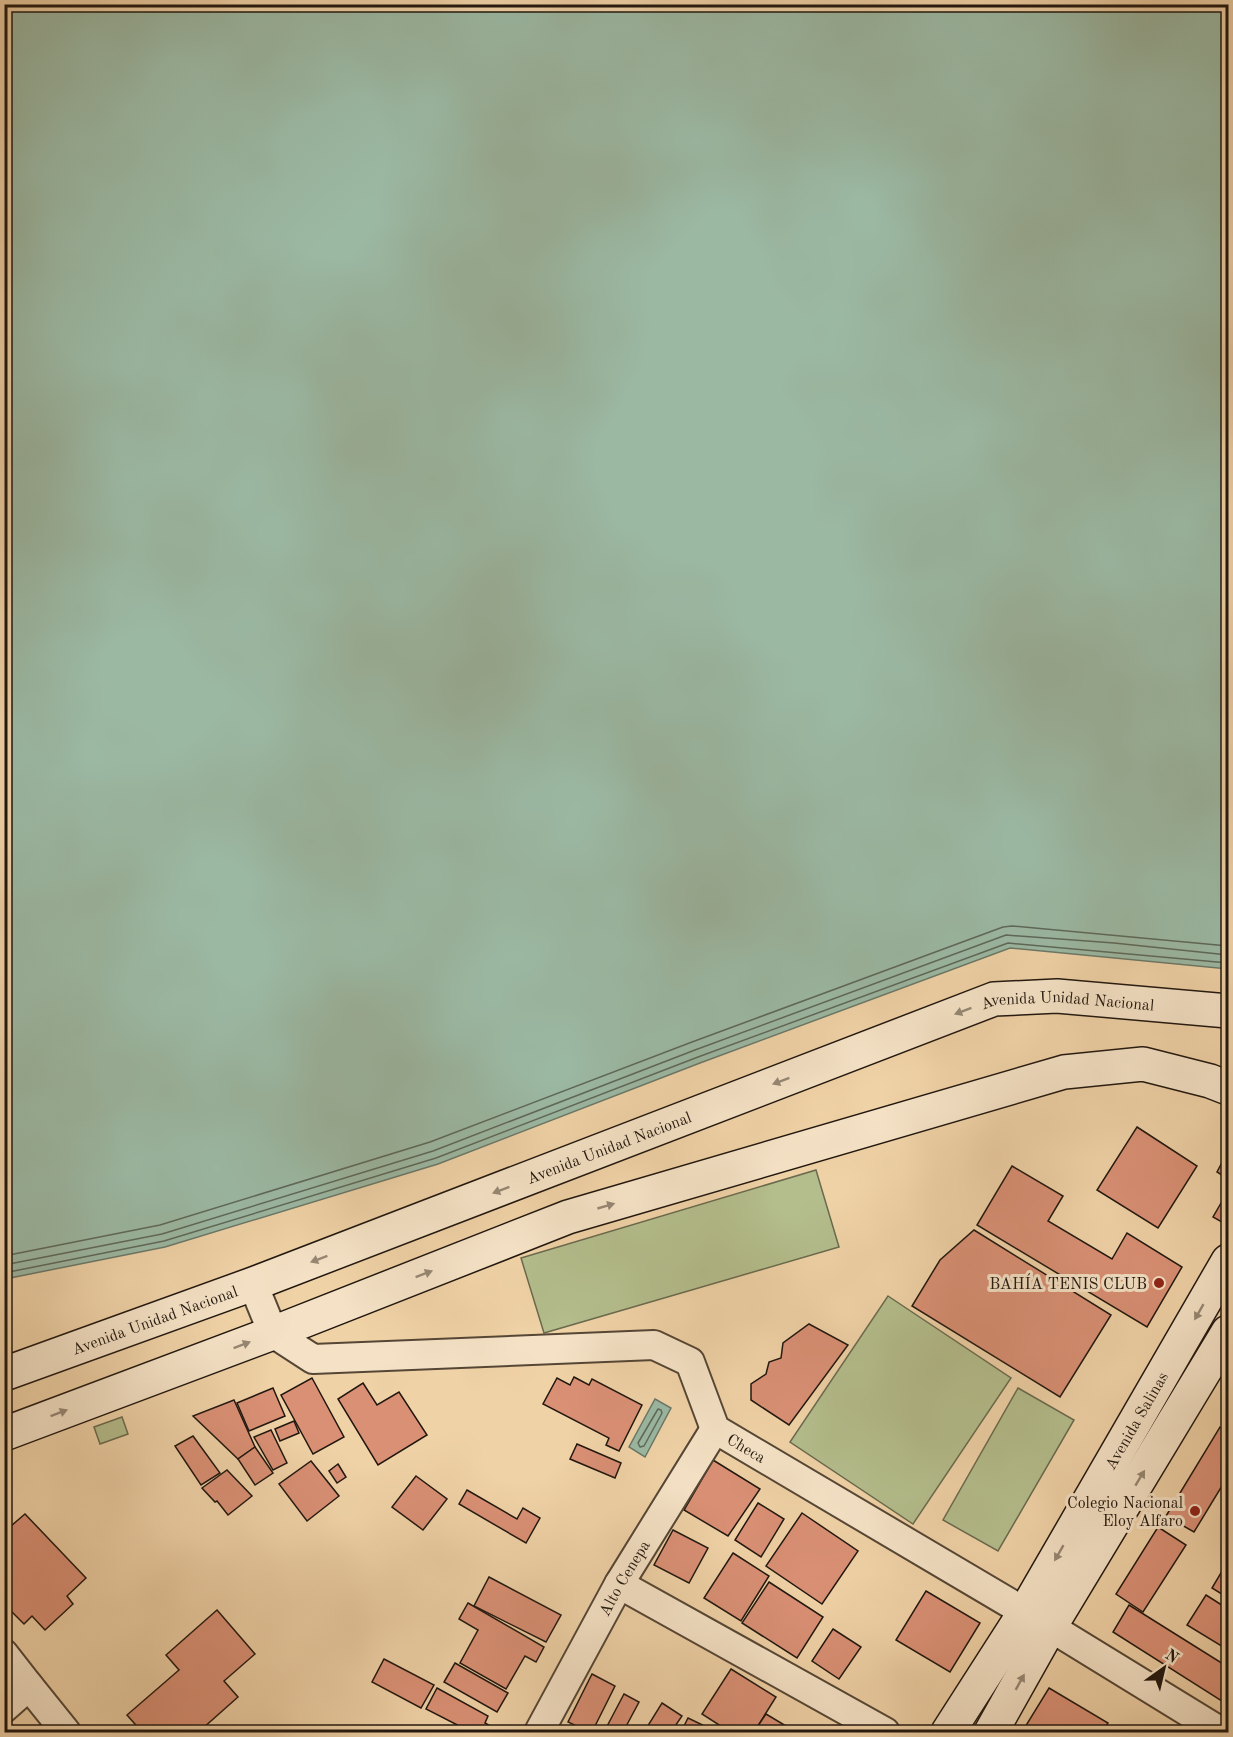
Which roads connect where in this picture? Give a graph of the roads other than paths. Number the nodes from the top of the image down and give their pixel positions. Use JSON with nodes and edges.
{"nodes":[{"id":1,"x":1228,"y":1011,"type":"edge"},
{"id":2,"x":1228,"y":1088,"type":"edge"},
{"id":3,"x":1228,"y":1261,"type":"edge"},
{"id":4,"x":254,"y":1284,"type":"junction"},
{"id":5,"x":1228,"y":1332,"type":"edge"},
{"id":6,"x":273,"y":1333,"type":"junction"},
{"id":7,"x":4,"y":1374,"type":"edge"},
{"id":8,"x":715,"y":1429,"type":"junction"},
{"id":9,"x":4,"y":1434,"type":"edge"},
{"id":10,"x":619,"y":1584,"type":"junction"},
{"id":11,"x":1038,"y":1620,"type":"junction"},
{"id":12,"x":4,"y":1654,"type":"edge"},
{"id":13,"x":29,"y":1686,"type":"junction"},
{"id":14,"x":4,"y":1708,"type":"edge"},
{"id":15,"x":545,"y":1730,"type":"edge"},
{"id":16,"x":66,"y":1732,"type":"edge"},
{"id":17,"x":885,"y":1732,"type":"edge"},
{"id":18,"x":948,"y":1732,"type":"edge"},
{"id":19,"x":991,"y":1732,"type":"edge"},
{"id":20,"x":1221,"y":1732,"type":"edge"}],
"edges":[{"from":1,"to":4,"type":"main road","name":"Avenida Unidad Nacional","one_way":true},
{"from":6,"to":2,"type":"main road","one_way":true},
{"from":3,"to":11,"type":"main road","name":"Avenida Salinas","one_way":true},
{"from":4,"to":6,"type":"street"},
{"from":4,"to":7,"type":"main road","name":"Avenida Unidad Nacional"},
{"from":11,"to":5,"type":"main road","name":"Avenida Salinas","one_way":true},
{"from":6,"to":8,"type":"street","name":"Checa"},
{"from":9,"to":6,"type":"main road","one_way":true},
{"from":8,"to":10,"type":"street","name":"Alto Cenepa"},
{"from":8,"to":11,"type":"street","name":"Checa"},
{"from":10,"to":15,"type":"street","name":"Alto Cenepa"},
{"from":10,"to":17,"type":"street"},
{"from":11,"to":18,"type":"main road","name":"Avenida Salinas"},
{"from":19,"to":11,"type":"main road","name":"Avenida Salinas","one_way":true},
{"from":11,"to":20,"type":"street","name":"Checa"},
{"from":12,"to":13,"type":"street"},
{"from":13,"to":14,"type":"street"},
{"from":13,"to":16,"type":"street"}]}
